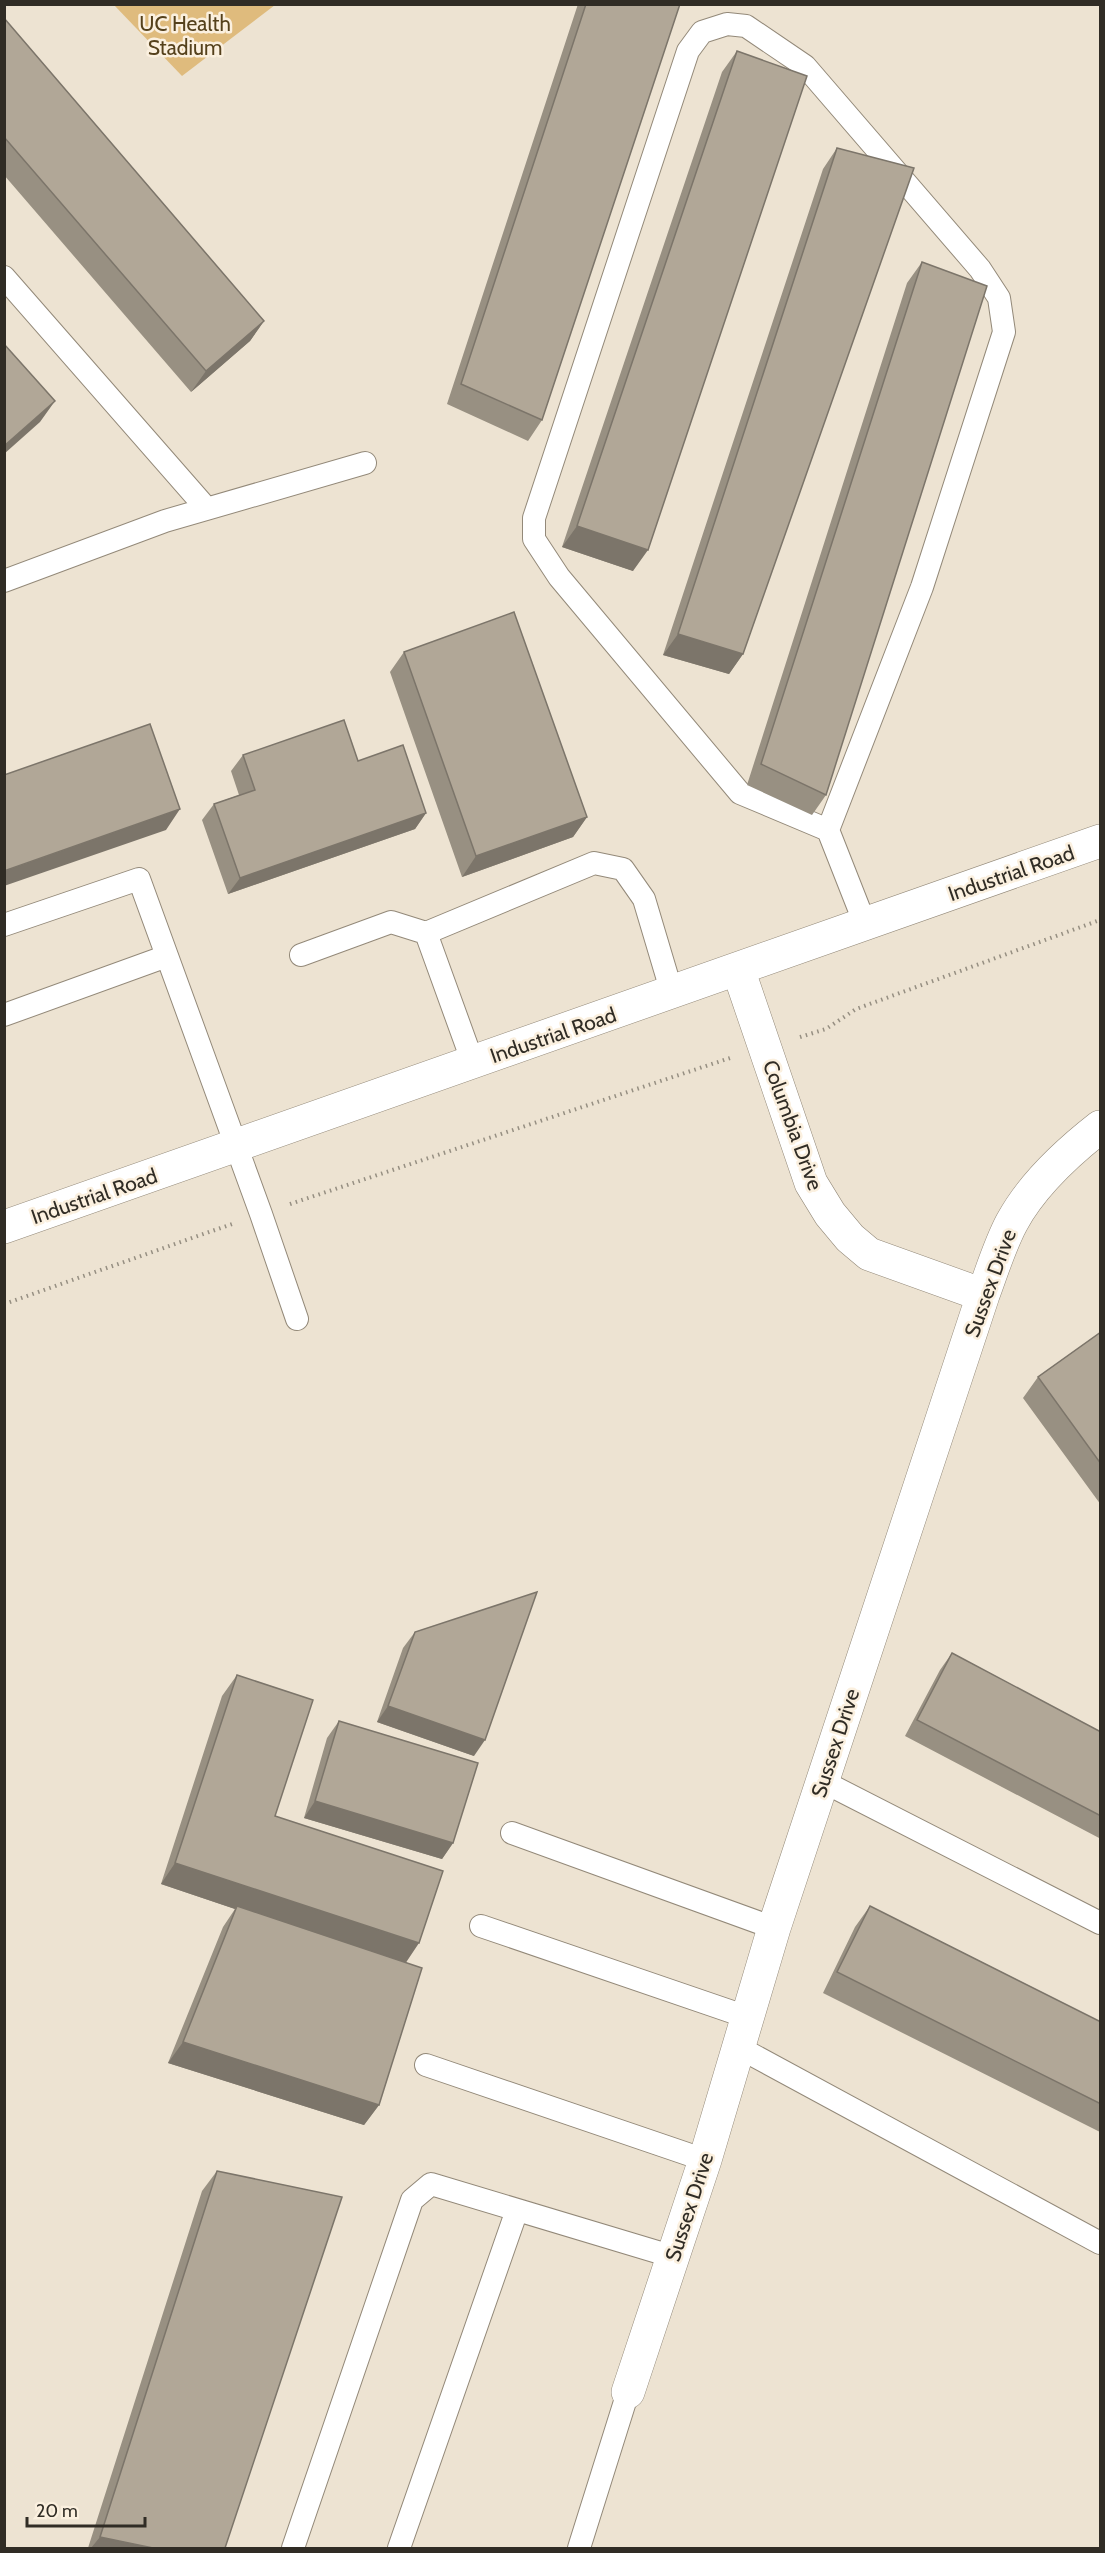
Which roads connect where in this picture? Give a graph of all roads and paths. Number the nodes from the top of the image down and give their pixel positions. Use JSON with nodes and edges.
{"nodes":[{"id":1,"x":4,"y":277,"type":"edge"},
{"id":2,"x":365,"y":463,"type":"dead end"},
{"id":3,"x":207,"y":509,"type":"junction"},
{"id":4,"x":4,"y":581,"type":"edge"},
{"id":5,"x":828,"y":830,"type":"junction"},
{"id":6,"x":1101,"y":841,"type":"edge"},
{"id":7,"x":1101,"y":920,"type":"edge"},
{"id":8,"x":864,"y":924,"type":"junction"},
{"id":9,"x":4,"y":925,"type":"edge"},
{"id":10,"x":426,"y":933,"type":"junction"},
{"id":11,"x":301,"y":955,"type":"dead end"},
{"id":12,"x":167,"y":956,"type":"junction"},
{"id":13,"x":738,"y":969,"type":"junction"},
{"id":14,"x":672,"y":993,"type":"junction"},
{"id":15,"x":4,"y":1015,"type":"edge"},
{"id":16,"x":826,"y":1029,"type":"dead end"},
{"id":17,"x":473,"y":1063,"type":"junction"},
{"id":18,"x":702,"y":1067,"type":"dead end"},
{"id":19,"x":1101,"y":1127,"type":"edge"},
{"id":20,"x":235,"y":1147,"type":"junction"},
{"id":21,"x":333,"y":1189,"type":"dead end"},
{"id":22,"x":4,"y":1227,"type":"edge"},
{"id":23,"x":203,"y":1234,"type":"dead end"},
{"id":24,"x":983,"y":1295,"type":"junction"},
{"id":25,"x":4,"y":1304,"type":"edge"},
{"id":26,"x":297,"y":1319,"type":"dead end"},
{"id":27,"x":822,"y":1781,"type":"junction"},
{"id":28,"x":512,"y":1833,"type":"dead end"},
{"id":29,"x":1101,"y":1923,"type":"edge"},
{"id":30,"x":481,"y":1926,"type":"dead end"},
{"id":31,"x":774,"y":1928,"type":"junction"},
{"id":32,"x":747,"y":2017,"type":"junction"},
{"id":33,"x":738,"y":2047,"type":"junction"},
{"id":34,"x":426,"y":2065,"type":"dead end"},
{"id":35,"x":705,"y":2160,"type":"junction"},
{"id":36,"x":517,"y":2210,"type":"junction"},
{"id":37,"x":1101,"y":2243,"type":"edge"},
{"id":38,"x":674,"y":2257,"type":"junction"},
{"id":39,"x":628,"y":2392,"type":"joint"},
{"id":40,"x":293,"y":2548,"type":"edge"},
{"id":41,"x":399,"y":2548,"type":"edge"},
{"id":42,"x":579,"y":2548,"type":"edge"}],
"edges":[{"from":1,"to":3,"type":"lane"},
{"from":2,"to":3,"type":"lane"},
{"from":3,"to":4,"type":"lane"},
{"from":5,"to":5,"type":"lane"},
{"from":5,"to":8,"type":"lane"},
{"from":6,"to":8,"type":"street","name":"Industrial Road"},
{"from":7,"to":16,"type":"path"},
{"from":8,"to":13,"type":"street","name":"Industrial Road"},
{"from":9,"to":12,"type":"lane"},
{"from":10,"to":11,"type":"lane"},
{"from":10,"to":14,"type":"lane"},
{"from":10,"to":17,"type":"lane"},
{"from":12,"to":15,"type":"lane"},
{"from":12,"to":20,"type":"lane"},
{"from":13,"to":14,"type":"street","name":"Industrial Road"},
{"from":13,"to":24,"type":"street","name":"Columbia Drive"},
{"from":14,"to":17,"type":"street","name":"Industrial Road"},
{"from":17,"to":20,"type":"street","name":"Industrial Road"},
{"from":18,"to":21,"type":"path"},
{"from":19,"to":24,"type":"street","name":"Sussex Drive"},
{"from":20,"to":22,"type":"street","name":"Industrial Road"},
{"from":20,"to":26,"type":"lane"},
{"from":23,"to":25,"type":"path"},
{"from":24,"to":27,"type":"street","name":"Sussex Drive"},
{"from":27,"to":29,"type":"lane"},
{"from":27,"to":31,"type":"street","name":"Sussex Drive"},
{"from":28,"to":31,"type":"lane"},
{"from":30,"to":32,"type":"lane"},
{"from":31,"to":32,"type":"street","name":"Sussex Drive"},
{"from":32,"to":33,"type":"street","name":"Sussex Drive"},
{"from":33,"to":35,"type":"street","name":"Sussex Drive"},
{"from":33,"to":37,"type":"lane"},
{"from":34,"to":35,"type":"lane"},
{"from":35,"to":38,"type":"street","name":"Sussex Drive"},
{"from":36,"to":38,"type":"lane"},
{"from":36,"to":40,"type":"lane"},
{"from":36,"to":41,"type":"lane"},
{"from":38,"to":39,"type":"street","name":"Sussex Drive"},
{"from":39,"to":42,"type":"lane"}]}
